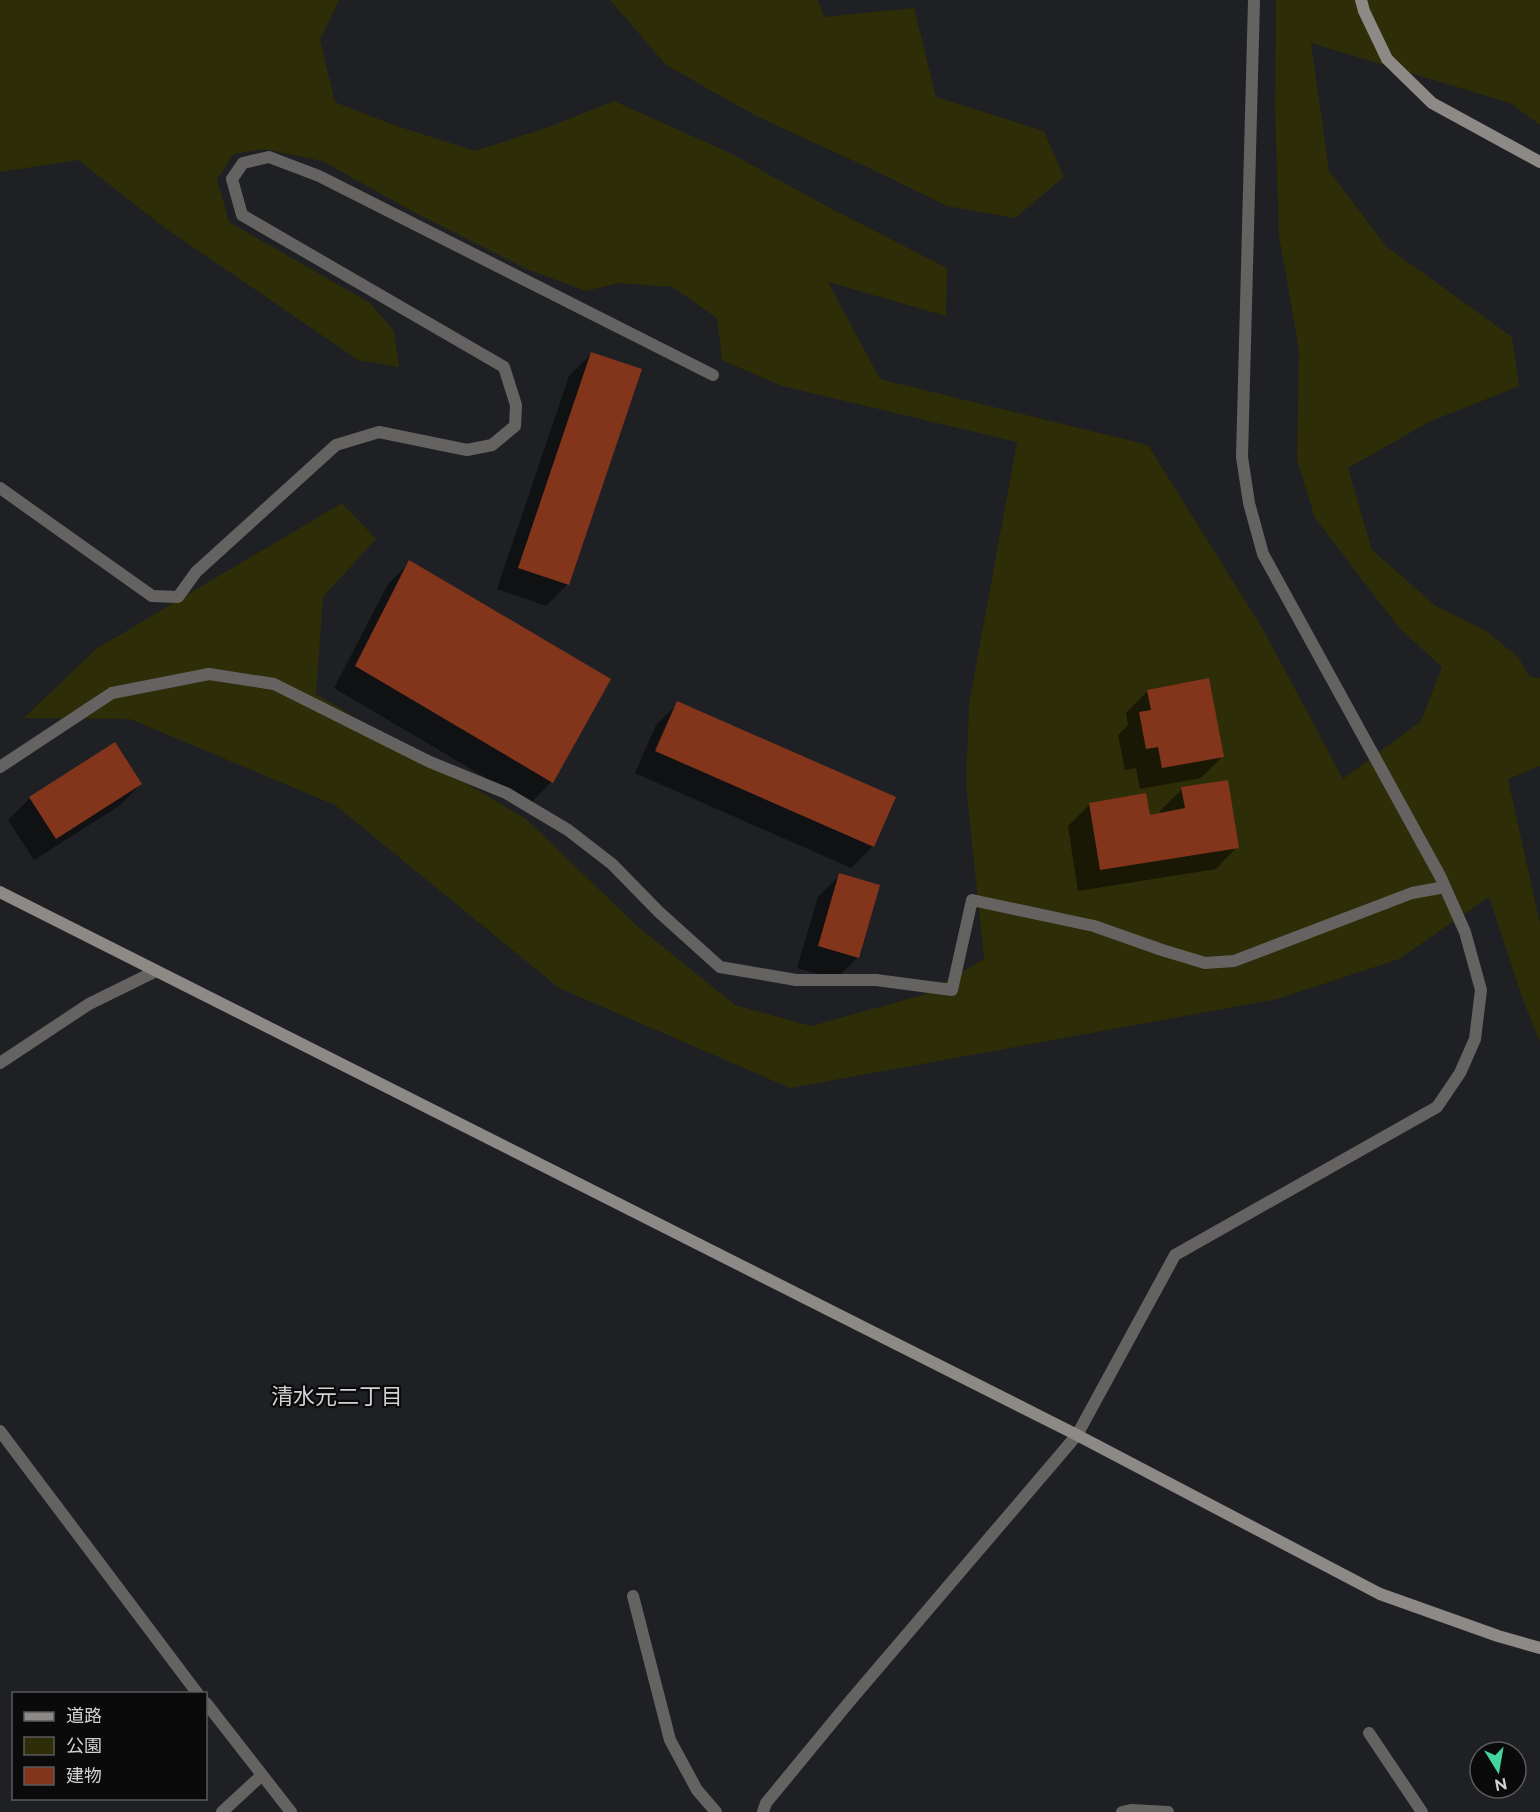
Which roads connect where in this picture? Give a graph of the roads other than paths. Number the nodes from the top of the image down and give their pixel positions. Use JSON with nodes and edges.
{"nodes":[{"id":1,"x":1254,"y":0,"type":"edge"},
{"id":2,"x":1361,"y":0,"type":"edge"},
{"id":3,"x":1540,"y":162,"type":"edge"},
{"id":4,"x":713,"y":375,"type":"dead end"},
{"id":5,"x":0,"y":488,"type":"edge"},
{"id":6,"x":0,"y":767,"type":"edge"},
{"id":7,"x":1444,"y":887,"type":"junction"},
{"id":8,"x":0,"y":892,"type":"edge"},
{"id":9,"x":156,"y":971,"type":"junction"},
{"id":10,"x":0,"y":1063,"type":"edge"},
{"id":11,"x":0,"y":1431,"type":"edge"},
{"id":12,"x":1077,"y":1435,"type":"junction"},
{"id":13,"x":633,"y":1596,"type":"dead end"},
{"id":14,"x":1540,"y":1648,"type":"edge"},
{"id":15,"x":196,"y":1692,"type":"edge"},
{"id":16,"x":207,"y":1705,"type":"edge"},
{"id":17,"x":1369,"y":1733,"type":"dead end"},
{"id":18,"x":262,"y":1775,"type":"junction"},
{"id":19,"x":222,"y":1812,"type":"edge"},
{"id":20,"x":291,"y":1812,"type":"edge"},
{"id":21,"x":716,"y":1812,"type":"edge"},
{"id":22,"x":763,"y":1812,"type":"edge"},
{"id":23,"x":1122,"y":1812,"type":"edge"},
{"id":24,"x":1168,"y":1812,"type":"edge"},
{"id":25,"x":1422,"y":1812,"type":"edge"}],
"edges":[{"from":1,"to":7,"type":"street"},
{"from":2,"to":3,"type":"street"},
{"from":4,"to":5,"type":"street"},
{"from":6,"to":7,"type":"street"},
{"from":7,"to":12,"type":"street"},
{"from":8,"to":9,"type":"street"},
{"from":9,"to":10,"type":"street"},
{"from":9,"to":12,"type":"street"},
{"from":11,"to":15,"type":"street"},
{"from":12,"to":14,"type":"street"},
{"from":12,"to":22,"type":"street"},
{"from":13,"to":21,"type":"street"},
{"from":16,"to":18,"type":"street"},
{"from":17,"to":25,"type":"street"},
{"from":18,"to":19,"type":"street"},
{"from":18,"to":20,"type":"street"},
{"from":23,"to":24,"type":"street"}]}
